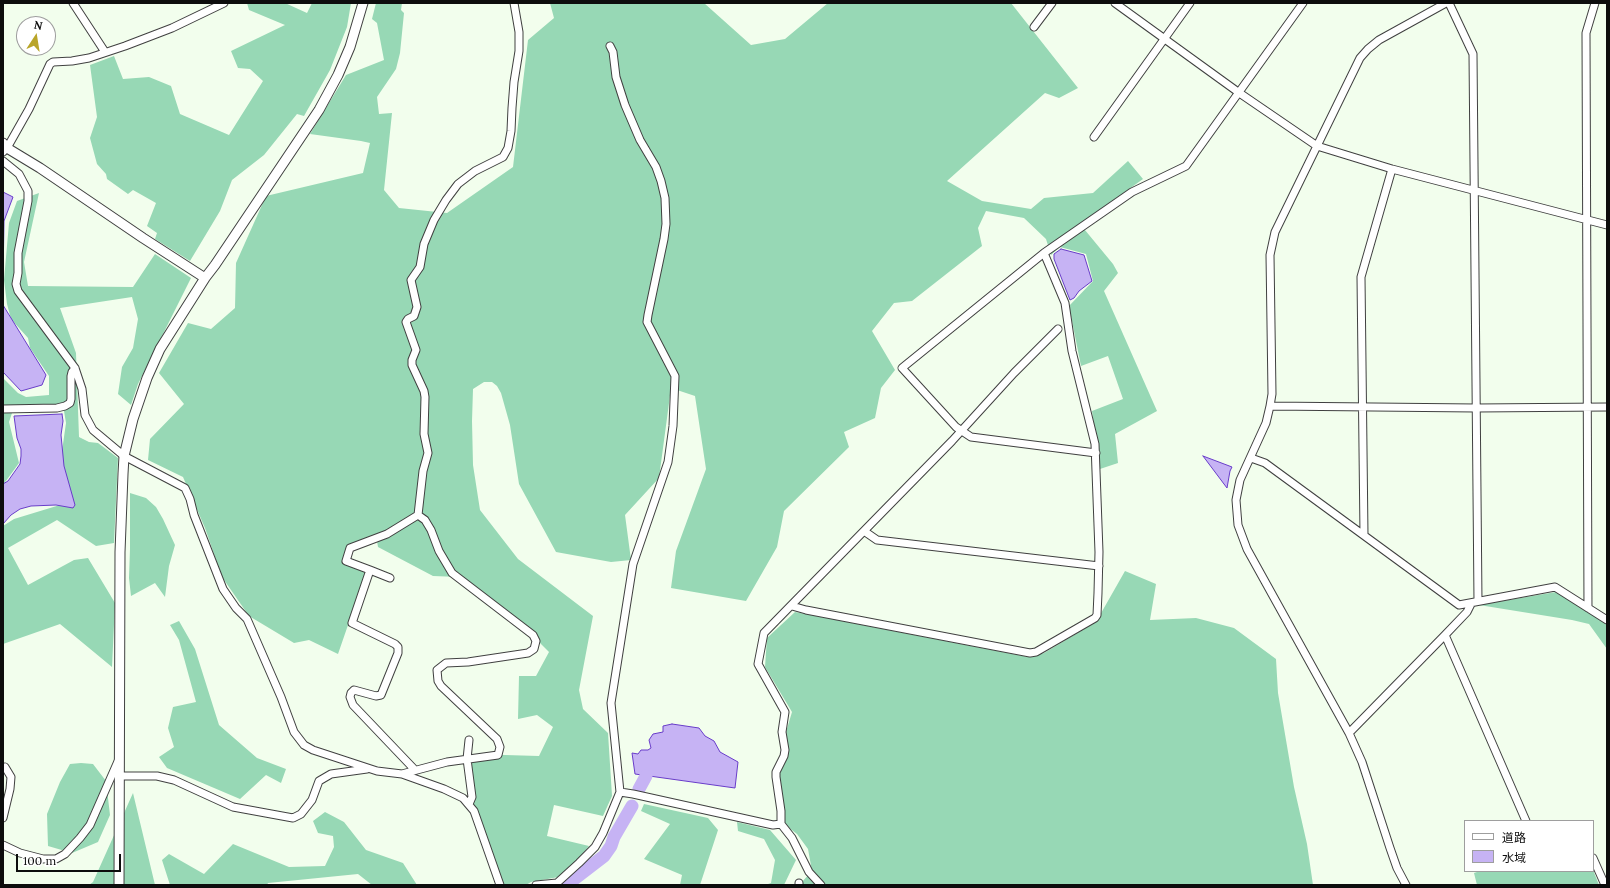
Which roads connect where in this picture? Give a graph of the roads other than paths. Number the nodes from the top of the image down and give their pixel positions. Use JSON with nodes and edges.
{"nodes":[{"id":1,"x":73,"y":3,"type":"edge"},
{"id":2,"x":224,"y":3,"type":"edge"},
{"id":3,"x":363,"y":3,"type":"edge"},
{"id":4,"x":514,"y":3,"type":"edge"},
{"id":5,"x":1052,"y":3,"type":"edge"},
{"id":6,"x":1115,"y":3,"type":"edge"},
{"id":7,"x":1190,"y":3,"type":"edge"},
{"id":8,"x":1303,"y":3,"type":"edge"},
{"id":9,"x":1448,"y":3,"type":"edge"},
{"id":10,"x":1595,"y":3,"type":"edge"},
{"id":11,"x":1034,"y":27,"type":"dead end"},
{"id":12,"x":1164,"y":39,"type":"junction"},
{"id":13,"x":610,"y":46,"type":"dead end"},
{"id":14,"x":105,"y":52,"type":"junction"},
{"id":15,"x":1238,"y":92,"type":"junction"},
{"id":16,"x":1094,"y":137,"type":"dead end"},
{"id":17,"x":1317,"y":146,"type":"junction"},
{"id":18,"x":4,"y":148,"type":"edge"},
{"id":19,"x":3,"y":161,"type":"edge"},
{"id":20,"x":1392,"y":169,"type":"junction"},
{"id":21,"x":1473,"y":190,"type":"junction"},
{"id":22,"x":1586,"y":220,"type":"junction"},
{"id":23,"x":1607,"y":225,"type":"edge"},
{"id":24,"x":1044,"y":253,"type":"junction"},
{"id":25,"x":205,"y":278,"type":"junction"},
{"id":26,"x":1058,"y":329,"type":"dead end"},
{"id":27,"x":75,"y":368,"type":"junction"},
{"id":28,"x":1270,"y":406,"type":"junction"},
{"id":29,"x":1587,"y":407,"type":"junction"},
{"id":30,"x":1607,"y":407,"type":"edge"},
{"id":31,"x":3,"y":408,"type":"edge"},
{"id":32,"x":1363,"y":408,"type":"junction"},
{"id":33,"x":1476,"y":408,"type":"junction"},
{"id":34,"x":961,"y":430,"type":"junction"},
{"id":35,"x":1096,"y":453,"type":"junction"},
{"id":36,"x":124,"y":456,"type":"junction"},
{"id":37,"x":1251,"y":458,"type":"junction"},
{"id":38,"x":418,"y":514,"type":"junction"},
{"id":39,"x":864,"y":532,"type":"junction"},
{"id":40,"x":1364,"y":535,"type":"junction"},
{"id":41,"x":1099,"y":566,"type":"junction"},
{"id":42,"x":370,"y":570,"type":"junction"},
{"id":43,"x":390,"y":578,"type":"dead end"},
{"id":44,"x":1474,"y":603,"type":"junction"},
{"id":45,"x":792,"y":606,"type":"junction"},
{"id":46,"x":1588,"y":608,"type":"junction"},
{"id":47,"x":1607,"y":620,"type":"edge"},
{"id":48,"x":1445,"y":635,"type":"junction"},
{"id":49,"x":1349,"y":733,"type":"junction"},
{"id":50,"x":469,"y":740,"type":"dead end"},
{"id":51,"x":120,"y":755,"type":"junction"},
{"id":52,"x":467,"y":759,"type":"junction"},
{"id":53,"x":5,"y":767,"type":"dead end"},
{"id":54,"x":369,"y":768,"type":"junction"},
{"id":55,"x":417,"y":770,"type":"junction"},
{"id":56,"x":402,"y":774,"type":"junction"},
{"id":57,"x":119,"y":776,"type":"junction"},
{"id":58,"x":429,"y":784,"type":"junction"},
{"id":59,"x":620,"y":792,"type":"junction"},
{"id":60,"x":469,"y":804,"type":"junction"},
{"id":61,"x":3,"y":818,"type":"edge"},
{"id":62,"x":1526,"y":820,"type":"edge"},
{"id":63,"x":781,"y":824,"type":"junction"},
{"id":64,"x":3,"y":845,"type":"edge"},
{"id":65,"x":1594,"y":860,"type":"edge"},
{"id":66,"x":118,"y":885,"type":"edge"},
{"id":67,"x":500,"y":885,"type":"edge"},
{"id":68,"x":536,"y":885,"type":"edge"},
{"id":69,"x":821,"y":885,"type":"edge"},
{"id":70,"x":1406,"y":885,"type":"edge"},
{"id":71,"x":1606,"y":885,"type":"edge"}],
"edges":[{"from":1,"to":14,"type":"street"},
{"from":2,"to":14,"type":"street"},
{"from":3,"to":25,"type":"street"},
{"from":4,"to":38,"type":"street"},
{"from":5,"to":11,"type":"street"},
{"from":6,"to":12,"type":"street"},
{"from":7,"to":12,"type":"street"},
{"from":8,"to":15,"type":"street"},
{"from":9,"to":17,"type":"street"},
{"from":9,"to":21,"type":"street"},
{"from":10,"to":22,"type":"street"},
{"from":12,"to":15,"type":"street"},
{"from":12,"to":16,"type":"street"},
{"from":13,"to":59,"type":"street"},
{"from":14,"to":18,"type":"street"},
{"from":15,"to":17,"type":"street"},
{"from":15,"to":24,"type":"street"},
{"from":17,"to":20,"type":"street"},
{"from":17,"to":28,"type":"street"},
{"from":18,"to":25,"type":"street"},
{"from":19,"to":27,"type":"street"},
{"from":20,"to":21,"type":"street"},
{"from":20,"to":32,"type":"street"},
{"from":21,"to":22,"type":"street"},
{"from":21,"to":33,"type":"street"},
{"from":22,"to":23,"type":"street"},
{"from":22,"to":29,"type":"street"},
{"from":24,"to":34,"type":"street"},
{"from":24,"to":35,"type":"street"},
{"from":25,"to":36,"type":"street"},
{"from":26,"to":34,"type":"street"},
{"from":27,"to":31,"type":"street"},
{"from":27,"to":36,"type":"street"},
{"from":28,"to":32,"type":"street"},
{"from":28,"to":37,"type":"street"},
{"from":29,"to":30,"type":"street"},
{"from":29,"to":33,"type":"street"},
{"from":29,"to":46,"type":"street"},
{"from":32,"to":33,"type":"street"},
{"from":32,"to":40,"type":"street"},
{"from":33,"to":44,"type":"street"},
{"from":34,"to":35,"type":"street"},
{"from":34,"to":39,"type":"street"},
{"from":35,"to":41,"type":"street"},
{"from":36,"to":51,"type":"street"},
{"from":36,"to":54,"type":"street"},
{"from":37,"to":40,"type":"street"},
{"from":37,"to":49,"type":"street"},
{"from":38,"to":42,"type":"street"},
{"from":38,"to":52,"type":"street"},
{"from":39,"to":41,"type":"street"},
{"from":39,"to":45,"type":"street"},
{"from":40,"to":44,"type":"street"},
{"from":41,"to":45,"type":"street"},
{"from":42,"to":43,"type":"street"},
{"from":42,"to":55,"type":"street"},
{"from":44,"to":46,"type":"street"},
{"from":44,"to":48,"type":"street"},
{"from":45,"to":63,"type":"street"},
{"from":46,"to":47,"type":"street"},
{"from":48,"to":49,"type":"street"},
{"from":48,"to":62,"type":"street"},
{"from":49,"to":70,"type":"street"},
{"from":50,"to":52,"type":"street"},
{"from":51,"to":57,"type":"street"},
{"from":51,"to":64,"type":"street"},
{"from":52,"to":55,"type":"street"},
{"from":52,"to":60,"type":"street"},
{"from":53,"to":61,"type":"street"},
{"from":54,"to":56,"type":"street"},
{"from":54,"to":57,"type":"street"},
{"from":55,"to":56,"type":"street"},
{"from":55,"to":58,"type":"street"},
{"from":56,"to":58,"type":"street"},
{"from":57,"to":66,"type":"street"},
{"from":58,"to":60,"type":"street"},
{"from":59,"to":63,"type":"street"},
{"from":59,"to":68,"type":"street"},
{"from":60,"to":67,"type":"street"},
{"from":63,"to":69,"type":"street"},
{"from":65,"to":71,"type":"street"}]}
